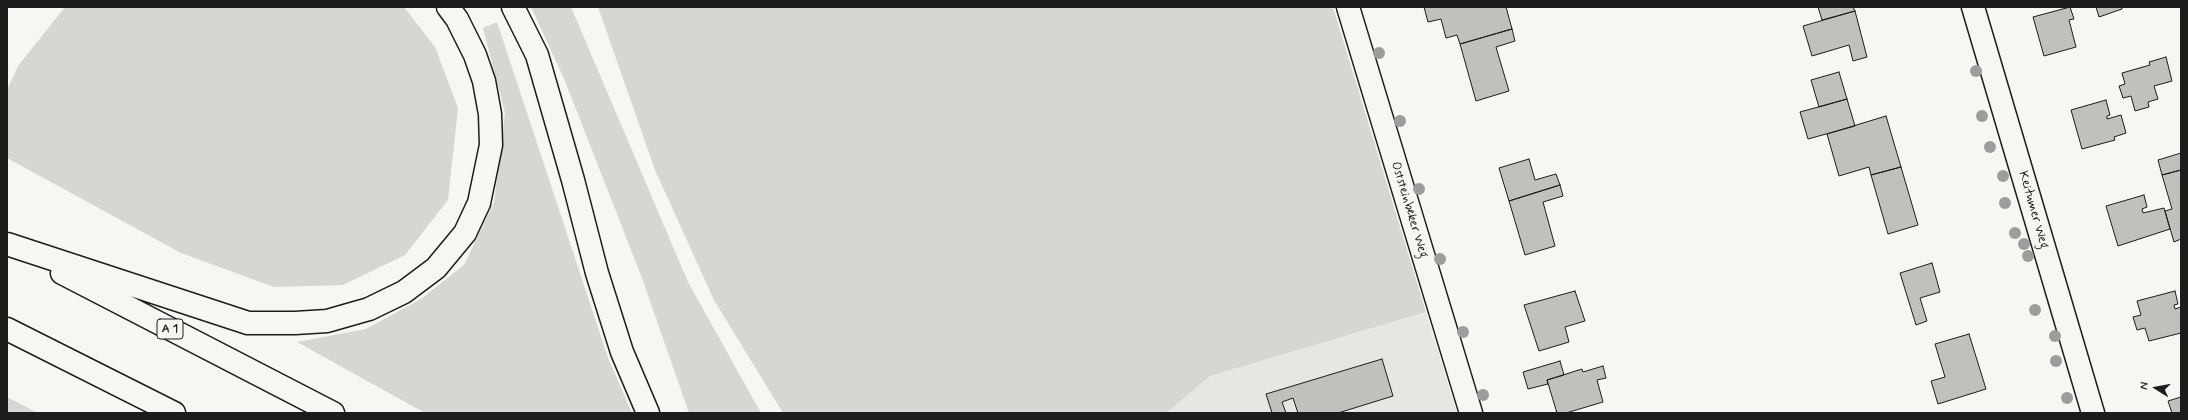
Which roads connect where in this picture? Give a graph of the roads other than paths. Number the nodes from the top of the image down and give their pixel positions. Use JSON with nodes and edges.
{"nodes":[{"id":1,"x":448,"y":7,"type":"edge"},
{"id":2,"x":513,"y":7,"type":"edge"},
{"id":3,"x":1348,"y":7,"type":"edge"},
{"id":4,"x":1973,"y":7,"type":"edge"},
{"id":5,"x":7,"y":244,"type":"edge"},
{"id":6,"x":7,"y":329,"type":"edge"},
{"id":7,"x":174,"y":413,"type":"edge"},
{"id":8,"x":333,"y":413,"type":"edge"},
{"id":9,"x":648,"y":413,"type":"edge"},
{"id":10,"x":1471,"y":413,"type":"edge"},
{"id":11,"x":2093,"y":413,"type":"edge"}],
"edges":[{"from":1,"to":5,"type":"main road"},
{"from":2,"to":9,"type":"main road"},
{"from":3,"to":10,"type":"main road","name":"Oststeinbeker Weg"},
{"from":4,"to":11,"type":"main road","name":"Keitumer Weg"},
{"from":5,"to":8,"type":"main road","number":"A 1"},
{"from":6,"to":7,"type":"main road"}]}
